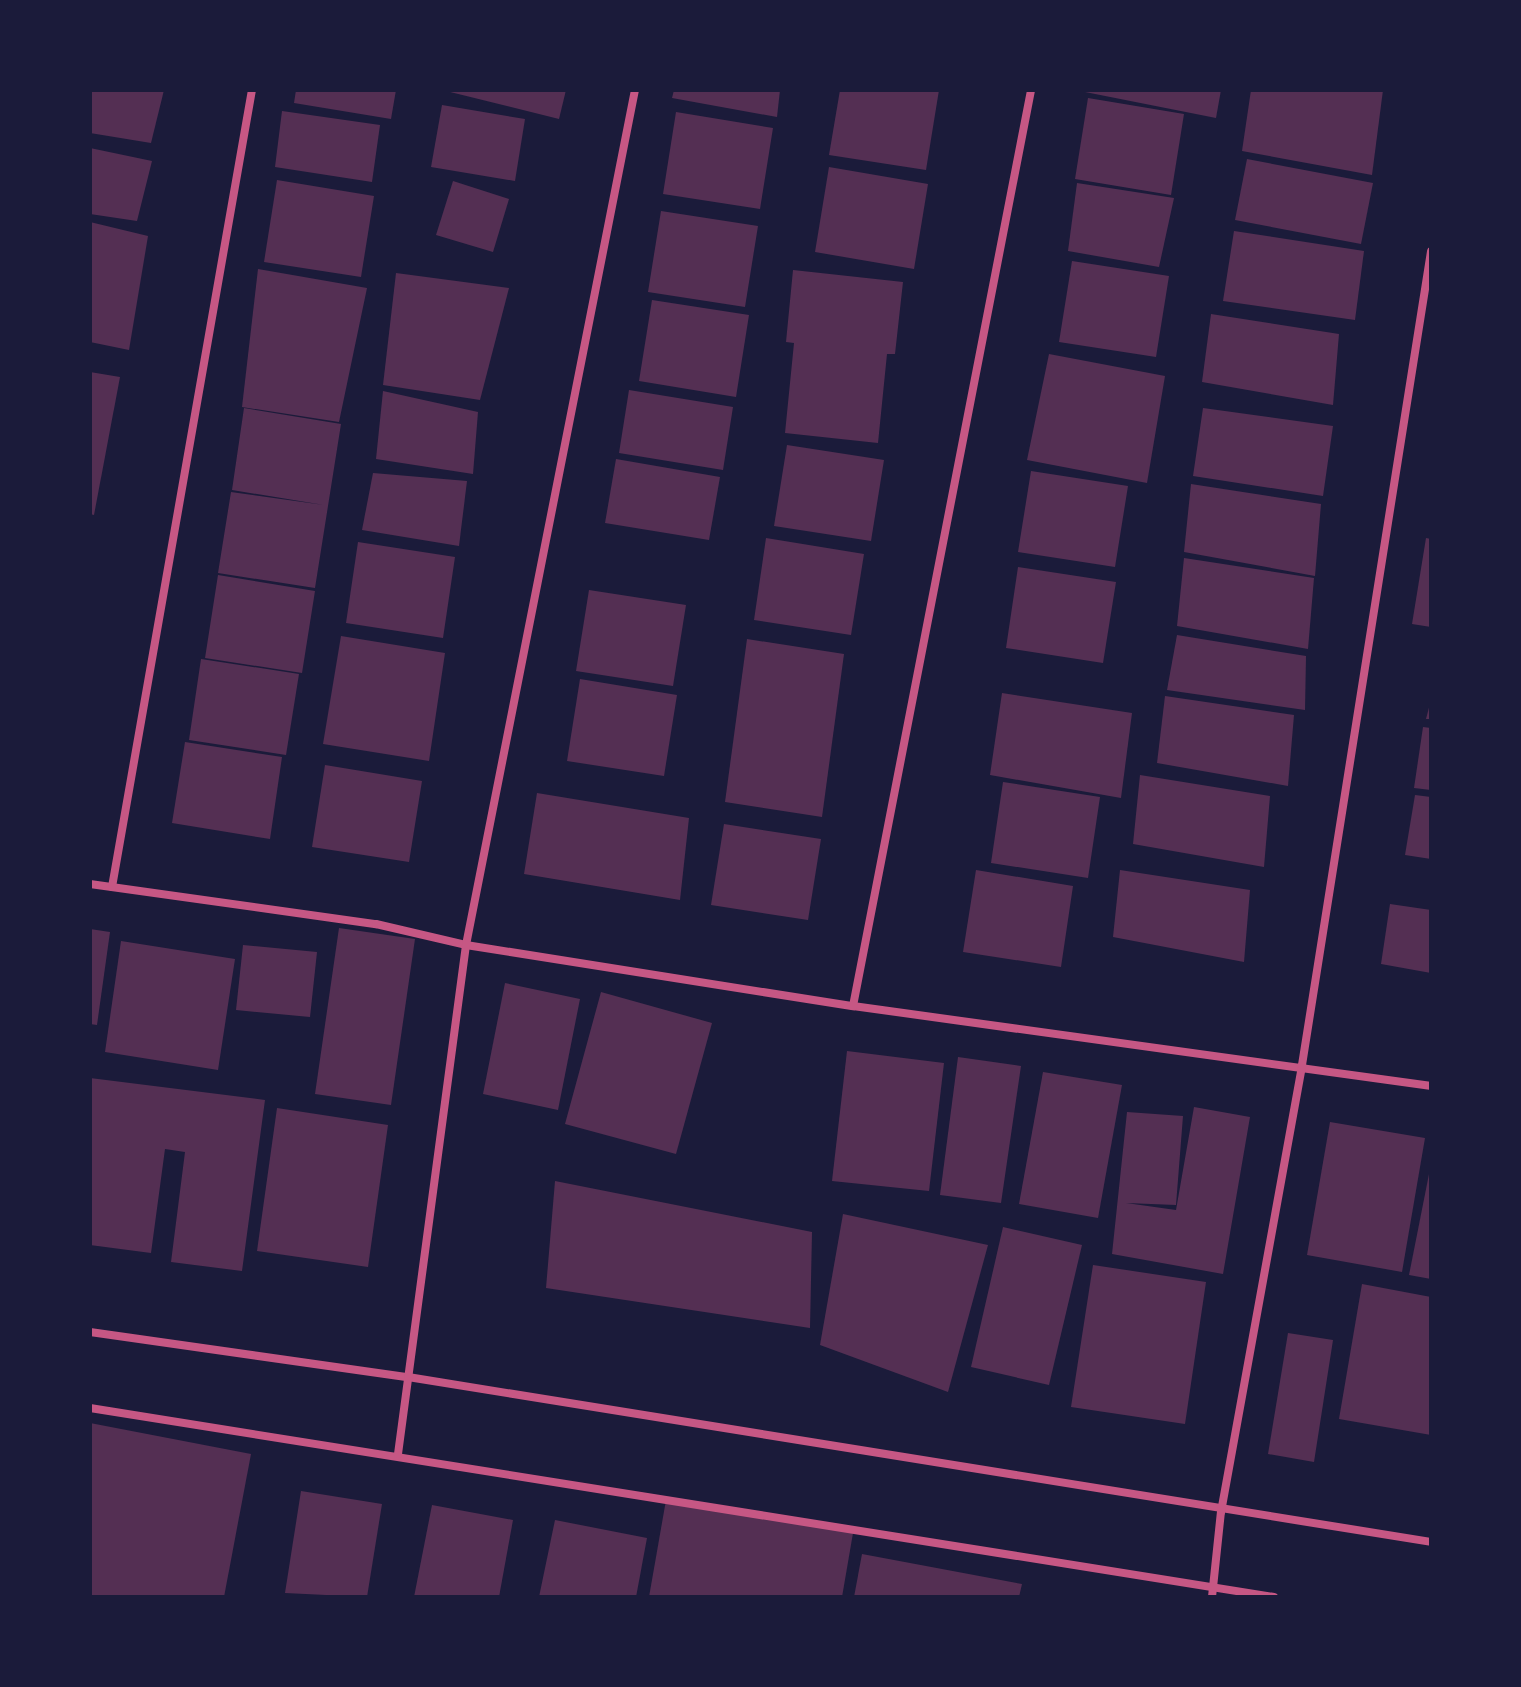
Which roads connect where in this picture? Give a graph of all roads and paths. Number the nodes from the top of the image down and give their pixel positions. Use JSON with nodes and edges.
{"nodes":[{"id":1,"x":252,"y":90,"type":"edge"},
{"id":2,"x":635,"y":90,"type":"edge"},
{"id":3,"x":1031,"y":90,"type":"edge"},
{"id":4,"x":1431,"y":251,"type":"edge"},
{"id":5,"x":90,"y":884,"type":"edge"},
{"id":6,"x":112,"y":887,"type":"junction"},
{"id":7,"x":466,"y":945,"type":"junction"},
{"id":8,"x":853,"y":1006,"type":"junction"},
{"id":9,"x":1302,"y":1065,"type":"junction"},
{"id":10,"x":1431,"y":1086,"type":"edge"},
{"id":11,"x":90,"y":1332,"type":"edge"},
{"id":12,"x":408,"y":1377,"type":"junction"},
{"id":13,"x":90,"y":1408,"type":"edge"},
{"id":14,"x":398,"y":1454,"type":"junction"},
{"id":15,"x":1221,"y":1512,"type":"junction"},
{"id":16,"x":1431,"y":1542,"type":"edge"},
{"id":17,"x":1213,"y":1592,"type":"edge"},
{"id":18,"x":1274,"y":1597,"type":"edge"}],
"edges":[{"from":1,"to":6,"type":"street"},
{"from":2,"to":7,"type":"street"},
{"from":3,"to":8,"type":"street"},
{"from":4,"to":9,"type":"street"},
{"from":5,"to":6,"type":"street"},
{"from":6,"to":7,"type":"street"},
{"from":7,"to":8,"type":"street"},
{"from":7,"to":12,"type":"street"},
{"from":8,"to":9,"type":"street"},
{"from":9,"to":10,"type":"street"},
{"from":9,"to":15,"type":"street"},
{"from":11,"to":12,"type":"street"},
{"from":12,"to":14,"type":"street"},
{"from":12,"to":15,"type":"street"},
{"from":13,"to":14,"type":"street"},
{"from":14,"to":17,"type":"street"},
{"from":15,"to":16,"type":"street"},
{"from":15,"to":17,"type":"street"},
{"from":17,"to":18,"type":"street"}]}
